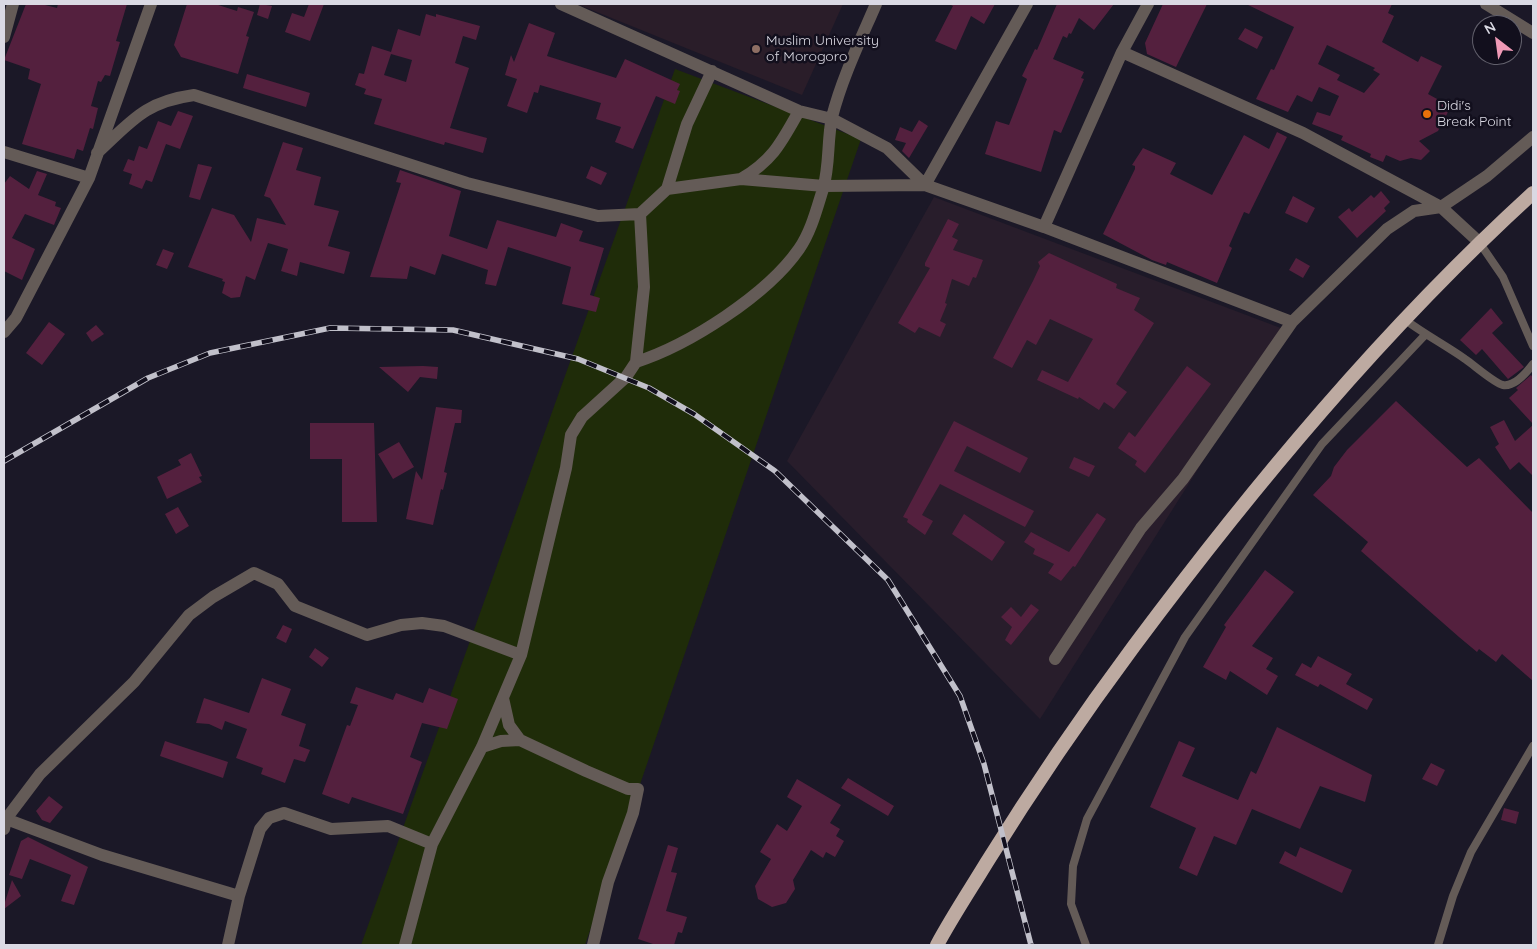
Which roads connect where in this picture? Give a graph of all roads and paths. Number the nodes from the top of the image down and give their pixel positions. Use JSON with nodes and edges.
{"nodes":[{"id":1,"x":11,"y":4,"type":"edge"},
{"id":2,"x":151,"y":4,"type":"edge"},
{"id":3,"x":561,"y":4,"type":"edge"},
{"id":4,"x":876,"y":4,"type":"edge"},
{"id":5,"x":1027,"y":4,"type":"edge"},
{"id":6,"x":1148,"y":4,"type":"edge"},
{"id":7,"x":1486,"y":4,"type":"edge"},
{"id":8,"x":1533,"y":33,"type":"edge"},
{"id":9,"x":4,"y":37,"type":"edge"},
{"id":10,"x":1122,"y":52,"type":"junction"},
{"id":11,"x":712,"y":71,"type":"junction"},
{"id":12,"x":800,"y":111,"type":"junction"},
{"id":13,"x":832,"y":119,"type":"junction"},
{"id":14,"x":1533,"y":137,"type":"edge"},
{"id":15,"x":4,"y":152,"type":"edge"},
{"id":16,"x":97,"y":153,"type":"junction"},
{"id":17,"x":89,"y":178,"type":"junction"},
{"id":18,"x":741,"y":180,"type":"junction"},
{"id":19,"x":925,"y":185,"type":"junction"},
{"id":20,"x":824,"y":186,"type":"junction"},
{"id":21,"x":667,"y":189,"type":"junction"},
{"id":22,"x":1533,"y":193,"type":"edge"},
{"id":23,"x":1441,"y":207,"type":"junction"},
{"id":24,"x":640,"y":214,"type":"junction"},
{"id":25,"x":1044,"y":227,"type":"junction"},
{"id":26,"x":1479,"y":242,"type":"junction"},
{"id":27,"x":1404,"y":319,"type":"junction"},
{"id":28,"x":1292,"y":322,"type":"junction"},
{"id":29,"x":4,"y":332,"type":"edge"},
{"id":30,"x":1425,"y":335,"type":"junction"},
{"id":31,"x":1533,"y":346,"type":"edge"},
{"id":32,"x":636,"y":362,"type":"junction"},
{"id":33,"x":1533,"y":364,"type":"edge"},
{"id":34,"x":521,"y":655,"type":"junction"},
{"id":35,"x":1056,"y":659,"type":"dead end"},
{"id":36,"x":503,"y":698,"type":"junction"},
{"id":37,"x":520,"y":740,"type":"junction"},
{"id":38,"x":1533,"y":746,"type":"edge"},
{"id":39,"x":482,"y":747,"type":"junction"},
{"id":40,"x":5,"y":824,"type":"edge"},
{"id":41,"x":432,"y":844,"type":"junction"},
{"id":42,"x":239,"y":896,"type":"junction"},
{"id":43,"x":228,"y":945,"type":"edge"},
{"id":44,"x":405,"y":945,"type":"edge"},
{"id":45,"x":593,"y":945,"type":"edge"},
{"id":46,"x":937,"y":945,"type":"edge"},
{"id":47,"x":1086,"y":945,"type":"edge"},
{"id":48,"x":1438,"y":945,"type":"edge"}],
"edges":[{"from":1,"to":9,"type":"street"},
{"from":2,"to":16,"type":"street"},
{"from":3,"to":11,"type":"street"},
{"from":4,"to":13,"type":"street"},
{"from":5,"to":19,"type":"street"},
{"from":6,"to":10,"type":"street"},
{"from":7,"to":8,"type":"street"},
{"from":10,"to":23,"type":"street"},
{"from":10,"to":25,"type":"street"},
{"from":11,"to":12,"type":"street"},
{"from":11,"to":21,"type":"street"},
{"from":12,"to":13,"type":"street"},
{"from":12,"to":18,"type":"street"},
{"from":13,"to":19,"type":"street"},
{"from":13,"to":20,"type":"street"},
{"from":14,"to":23,"type":"street"},
{"from":15,"to":17,"type":"street"},
{"from":16,"to":17,"type":"street"},
{"from":16,"to":24,"type":"street"},
{"from":17,"to":29,"type":"street"},
{"from":18,"to":20,"type":"street"},
{"from":18,"to":21,"type":"street"},
{"from":19,"to":20,"type":"street"},
{"from":19,"to":25,"type":"street"},
{"from":20,"to":32,"type":"street"},
{"from":21,"to":24,"type":"street"},
{"from":22,"to":26,"type":"highway"},
{"from":23,"to":26,"type":"street"},
{"from":23,"to":28,"type":"street"},
{"from":24,"to":32,"type":"street"},
{"from":25,"to":28,"type":"street"},
{"from":26,"to":27,"type":"highway"},
{"from":26,"to":31,"type":"lane"},
{"from":27,"to":30,"type":"lane"},
{"from":27,"to":46,"type":"highway"},
{"from":28,"to":35,"type":"street"},
{"from":30,"to":33,"type":"lane"},
{"from":30,"to":47,"type":"lane"},
{"from":32,"to":34,"type":"street"},
{"from":34,"to":36,"type":"street"},
{"from":34,"to":40,"type":"street"},
{"from":36,"to":37,"type":"street"},
{"from":36,"to":39,"type":"street"},
{"from":37,"to":39,"type":"street"},
{"from":37,"to":45,"type":"street"},
{"from":38,"to":48,"type":"lane"},
{"from":39,"to":41,"type":"street"},
{"from":40,"to":42,"type":"street"},
{"from":41,"to":42,"type":"street"},
{"from":41,"to":44,"type":"street"},
{"from":42,"to":43,"type":"street"}]}
